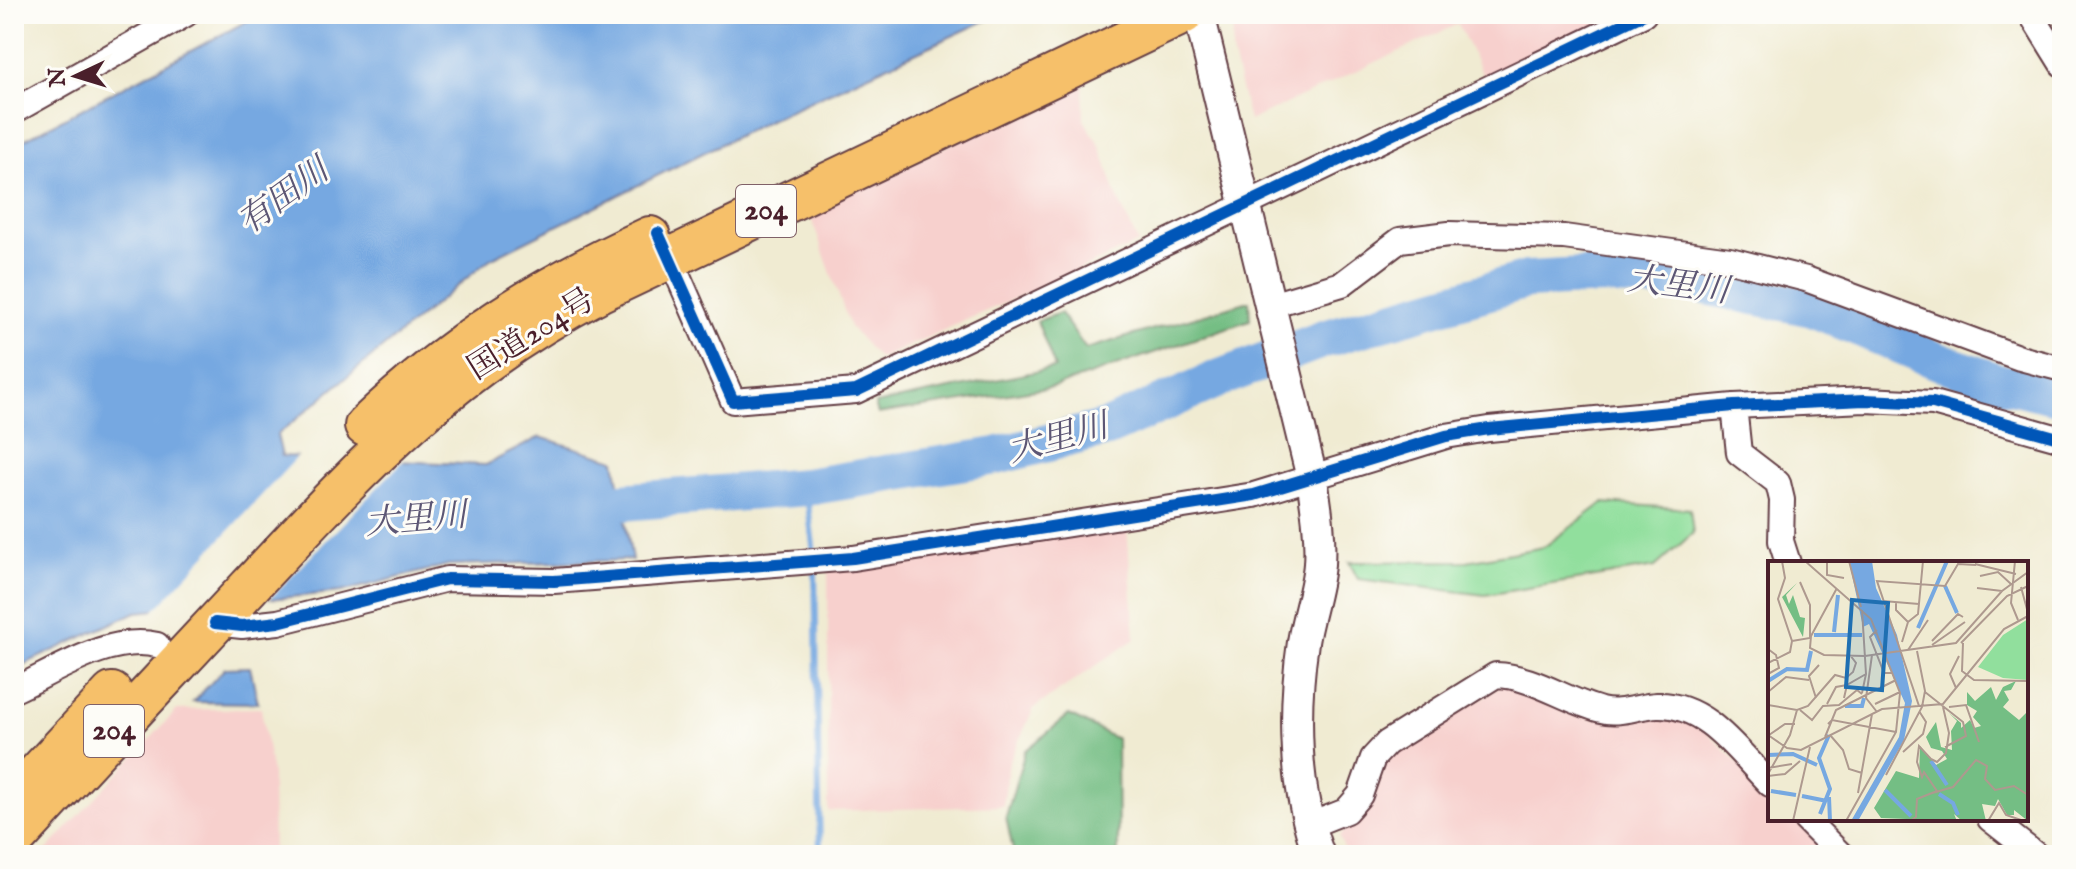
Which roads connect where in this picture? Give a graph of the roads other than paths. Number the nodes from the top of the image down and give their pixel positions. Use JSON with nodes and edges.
{"nodes":[{"id":1,"x":186,"y":14,"type":"edge"},
{"id":2,"x":1125,"y":14,"type":"edge"},
{"id":3,"x":1183,"y":14,"type":"edge"},
{"id":4,"x":1199,"y":14,"type":"edge"},
{"id":5,"x":1644,"y":14,"type":"edge"},
{"id":6,"x":2031,"y":14,"type":"edge"},
{"id":7,"x":2062,"y":64,"type":"edge"},
{"id":8,"x":14,"y":111,"type":"edge"},
{"id":9,"x":1245,"y":202,"type":"junction"},
{"id":10,"x":664,"y":245,"type":"junction"},
{"id":11,"x":1273,"y":314,"type":"junction"},
{"id":12,"x":2062,"y":369,"type":"edge"},
{"id":13,"x":1734,"y":406,"type":"junction"},
{"id":14,"x":2062,"y":439,"type":"edge"},
{"id":15,"x":1312,"y":478,"type":"junction"},
{"id":16,"x":1787,"y":561,"type":"edge"},
{"id":17,"x":200,"y":619,"type":"junction"},
{"id":18,"x":157,"y":645,"type":"junction"},
{"id":19,"x":14,"y":690,"type":"edge"},
{"id":20,"x":1768,"y":782,"type":"edge"},
{"id":21,"x":14,"y":798,"type":"edge"},
{"id":22,"x":1807,"y":821,"type":"edge"},
{"id":23,"x":1992,"y":821,"type":"edge"},
{"id":24,"x":1308,"y":826,"type":"junction"},
{"id":25,"x":14,"y":840,"type":"edge"},
{"id":26,"x":2031,"y":854,"type":"edge"},
{"id":27,"x":1319,"y":855,"type":"edge"},
{"id":28,"x":1841,"y":855,"type":"edge"}],
"edges":[{"from":1,"to":8,"type":"street"},
{"from":2,"to":10,"type":"highway","name":"国道204号","number":"204"},
{"from":3,"to":10,"type":"highway","name":"国道204号","number":"204"},
{"from":4,"to":9,"type":"street"},
{"from":5,"to":9,"type":"street"},
{"from":6,"to":7,"type":"street"},
{"from":9,"to":10,"type":"street"},
{"from":9,"to":11,"type":"street"},
{"from":10,"to":17,"type":"highway","name":"国道204号","number":"204"},
{"from":11,"to":12,"type":"street"},
{"from":11,"to":15,"type":"street"},
{"from":13,"to":14,"type":"street"},
{"from":13,"to":15,"type":"street"},
{"from":13,"to":16,"type":"street"},
{"from":15,"to":17,"type":"street"},
{"from":15,"to":24,"type":"street"},
{"from":17,"to":18,"type":"highway","name":"国道204号","number":"204"},
{"from":17,"to":25,"type":"highway","name":"国道204号","number":"204"},
{"from":18,"to":19,"type":"street"},
{"from":18,"to":21,"type":"highway","name":"国道204号","number":"204"},
{"from":20,"to":24,"type":"street"},
{"from":22,"to":28,"type":"street"},
{"from":23,"to":26,"type":"street"},
{"from":24,"to":27,"type":"street"}]}
